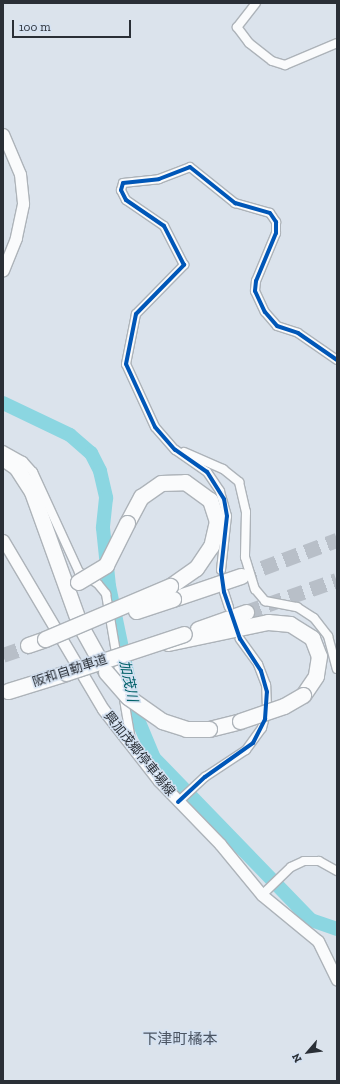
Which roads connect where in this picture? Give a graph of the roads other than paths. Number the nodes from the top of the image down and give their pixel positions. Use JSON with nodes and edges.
{"nodes":[{"id":1,"x":256,"y":3,"type":"edge"},
{"id":2,"x":337,"y":43,"type":"edge"},
{"id":3,"x":3,"y":134,"type":"edge"},
{"id":4,"x":3,"y":270,"type":"edge"},
{"id":5,"x":337,"y":360,"type":"edge"},
{"id":6,"x":171,"y":446,"type":"junction"},
{"id":7,"x":3,"y":450,"type":"edge"},
{"id":8,"x":3,"y":458,"type":"edge"},
{"id":9,"x":3,"y":463,"type":"edge"},
{"id":10,"x":3,"y":540,"type":"edge"},
{"id":11,"x":221,"y":570,"type":"dead end"},
{"id":12,"x":240,"y":576,"type":"tunnel mouth"},
{"id":13,"x":71,"y":581,"type":"junction"},
{"id":14,"x":224,"y":592,"type":"dead end"},
{"id":15,"x":172,"y":593,"type":"junction"},
{"id":16,"x":228,"y":607,"type":"dead end"},
{"id":17,"x":246,"y":612,"type":"tunnel mouth"},
{"id":18,"x":184,"y":637,"type":"junction"},
{"id":19,"x":240,"y":640,"type":"dead end"},
{"id":20,"x":29,"y":646,"type":"tunnel mouth"},
{"id":21,"x":337,"y":669,"type":"edge"},
{"id":22,"x":8,"y":691,"type":"dead end"},
{"id":23,"x":132,"y":746,"type":"junction"},
{"id":24,"x":179,"y":801,"type":"junction"},
{"id":25,"x":337,"y":871,"type":"edge"},
{"id":26,"x":262,"y":895,"type":"junction"},
{"id":27,"x":337,"y":980,"type":"edge"}],
"edges":[{"from":1,"to":2,"type":"street"},
{"from":3,"to":4,"type":"main road"},
{"from":5,"to":6,"type":"street"},
{"from":6,"to":11,"type":"street"},
{"from":6,"to":21,"type":"street"},
{"from":7,"to":23,"type":"street"},
{"from":8,"to":13,"type":"highway"},
{"from":9,"to":13,"type":"highway"},
{"from":10,"to":23,"type":"main road","name":"興加茂郷停車場線"},
{"from":12,"to":15,"type":"highway"},
{"from":13,"to":15,"type":"highway","bridge":true},
{"from":13,"to":18,"type":"highway","bridge":true},
{"from":14,"to":16,"type":"street"},
{"from":15,"to":20,"type":"highway","bridge":true},
{"from":17,"to":18,"type":"highway","name":"阪和自動車道"},
{"from":18,"to":22,"type":"highway","name":"阪和自動車道","bridge":true},
{"from":19,"to":24,"type":"street"},
{"from":23,"to":24,"type":"main road","name":"興加茂郷停車場線"},
{"from":24,"to":26,"type":"main road","name":"興加茂郷停車場線"},
{"from":25,"to":26,"type":"street"},
{"from":26,"to":27,"type":"main road","name":"興加茂郷停車場線"}]}
